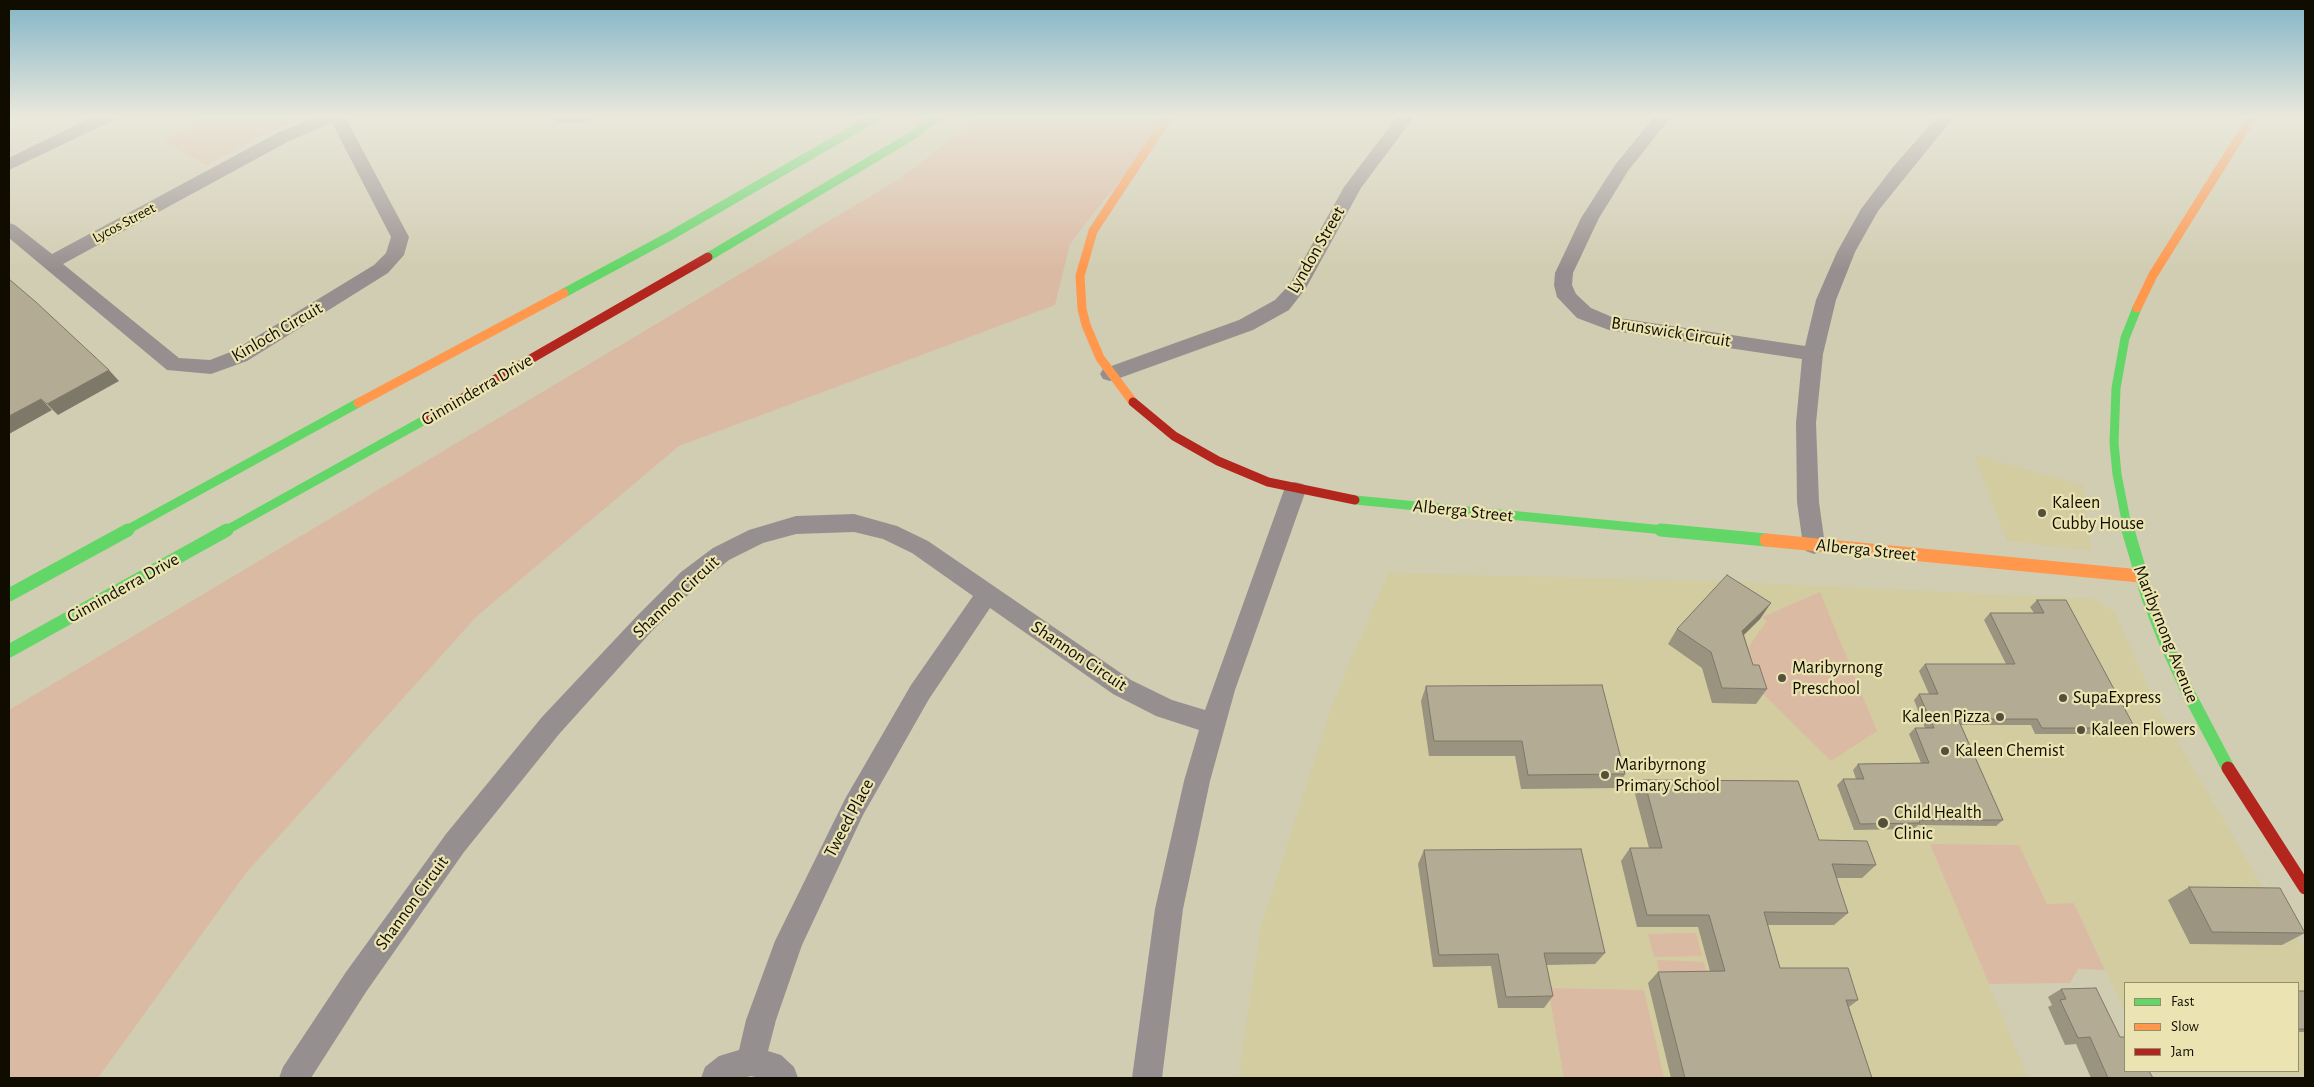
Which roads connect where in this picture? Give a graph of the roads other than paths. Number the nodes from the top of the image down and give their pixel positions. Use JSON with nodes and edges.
{"nodes":[{"id":1,"x":226,"y":168,"type":"edge"},
{"id":2,"x":364,"y":168,"type":"edge"},
{"id":3,"x":788,"y":168,"type":"edge"},
{"id":4,"x":858,"y":168,"type":"edge"},
{"id":5,"x":1134,"y":168,"type":"edge"},
{"id":6,"x":1368,"y":168,"type":"edge"},
{"id":7,"x":1621,"y":168,"type":"edge"},
{"id":8,"x":1902,"y":168,"type":"edge"},
{"id":9,"x":2220,"y":168,"type":"edge"},
{"id":10,"x":9,"y":229,"type":"edge"},
{"id":11,"x":50,"y":263,"type":"junction"},
{"id":12,"x":1813,"y":354,"type":"junction"},
{"id":13,"x":1110,"y":374,"type":"junction"},
{"id":14,"x":1295,"y":490,"type":"junction"},
{"id":15,"x":1814,"y":545,"type":"junction"},
{"id":16,"x":2140,"y":576,"type":"junction"},
{"id":17,"x":987,"y":594,"type":"junction"},
{"id":18,"x":9,"y":596,"type":"edge"},
{"id":19,"x":9,"y":651,"type":"edge"},
{"id":20,"x":1213,"y":724,"type":"junction"},
{"id":21,"x":2305,"y":888,"type":"edge"},
{"id":22,"x":751,"y":1061,"type":"junction"},
{"id":23,"x":294,"y":1078,"type":"edge"},
{"id":24,"x":716,"y":1078,"type":"edge"},
{"id":25,"x":783,"y":1078,"type":"edge"},
{"id":26,"x":1147,"y":1078,"type":"edge"}],
"edges":[{"from":1,"to":11,"type":"street","name":"Lycos Street"},
{"from":2,"to":11,"type":"street","name":"Kinloch Circuit"},
{"from":3,"to":18,"type":"street"},
{"from":4,"to":19,"type":"street","name":"Ginninderra Drive"},
{"from":5,"to":13,"type":"street","name":"Alberga Street"},
{"from":6,"to":13,"type":"street","name":"Lyndon Street"},
{"from":7,"to":12,"type":"street","name":"Brunswick Circuit"},
{"from":8,"to":12,"type":"street"},
{"from":9,"to":16,"type":"street","name":"Maribyrnong Avenue"},
{"from":10,"to":11,"type":"street","name":"Kinloch Circuit"},
{"from":12,"to":15,"type":"street"},
{"from":13,"to":14,"type":"street","name":"Alberga Street"},
{"from":14,"to":15,"type":"street","name":"Alberga Street"},
{"from":14,"to":20,"type":"street"},
{"from":15,"to":16,"type":"street","name":"Alberga Street"},
{"from":16,"to":21,"type":"street","name":"Maribyrnong Avenue"},
{"from":17,"to":20,"type":"street","name":"Shannon Circuit"},
{"from":17,"to":22,"type":"street","name":"Tweed Place"},
{"from":17,"to":23,"type":"street","name":"Shannon Circuit"},
{"from":20,"to":26,"type":"street"},
{"from":22,"to":24,"type":"street"},
{"from":22,"to":25,"type":"street"}]}
